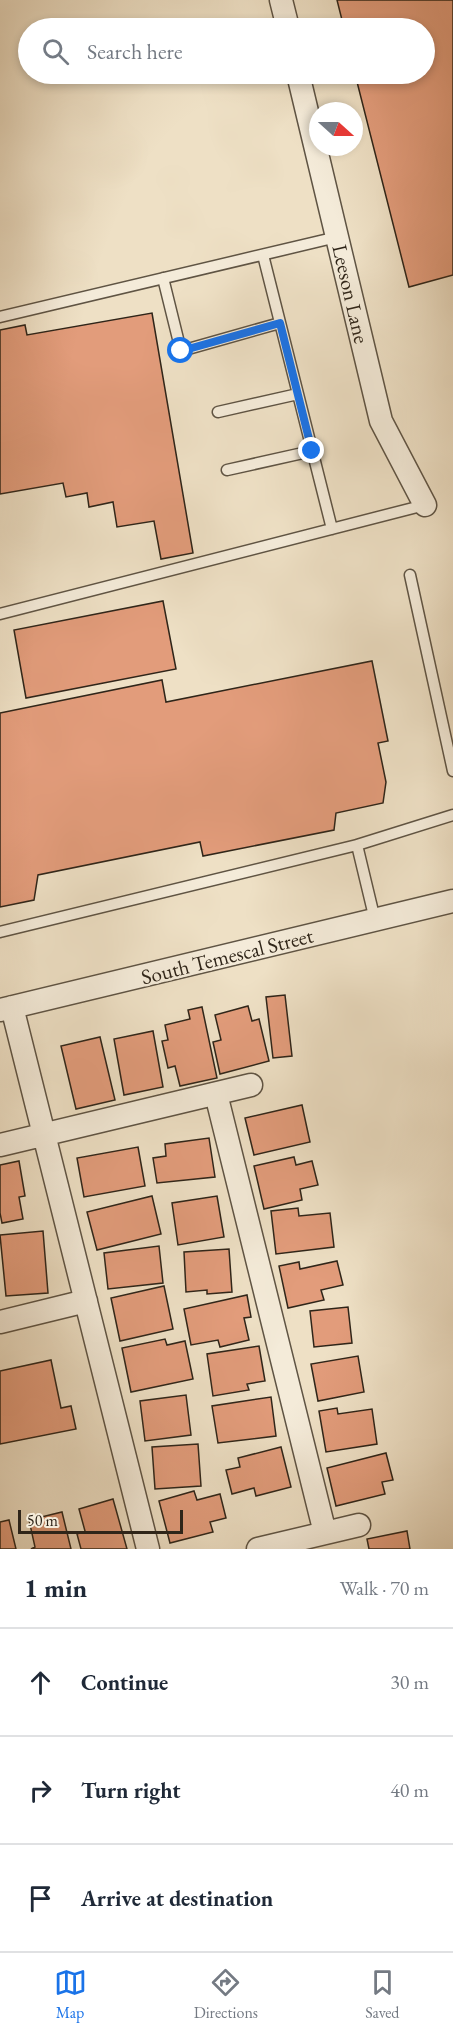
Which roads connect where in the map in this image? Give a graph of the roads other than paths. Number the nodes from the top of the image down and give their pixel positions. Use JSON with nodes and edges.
{"nodes":[{"id":1,"x":281,"y":0,"type":"edge"},
{"id":2,"x":286,"y":18,"type":"edge"},
{"id":3,"x":300,"y":84,"type":"edge"},
{"id":4,"x":337,"y":237,"type":"junction"},
{"id":5,"x":263,"y":255,"type":"junction"},
{"id":6,"x":163,"y":278,"type":"junction"},
{"id":7,"x":0,"y":317,"type":"edge"},
{"id":8,"x":280,"y":323,"type":"junction"},
{"id":9,"x":298,"y":394,"type":"junction"},
{"id":10,"x":218,"y":412,"type":"dead end"},
{"id":11,"x":312,"y":451,"type":"junction"},
{"id":12,"x":227,"y":470,"type":"dead end"},
{"id":13,"x":425,"y":505,"type":"joint"},
{"id":14,"x":332,"y":529,"type":"junction"},
{"id":15,"x":410,"y":574,"type":"dead end"},
{"id":16,"x":0,"y":614,"type":"edge"},
{"id":17,"x":453,"y":771,"type":"edge"},
{"id":18,"x":453,"y":815,"type":"edge"},
{"id":19,"x":357,"y":845,"type":"junction"},
{"id":20,"x":453,"y":901,"type":"edge"},
{"id":21,"x":375,"y":920,"type":"junction"},
{"id":22,"x":0,"y":932,"type":"edge"},
{"id":23,"x":6,"y":1009,"type":"edge"},
{"id":24,"x":251,"y":1085,"type":"dead end"},
{"id":25,"x":216,"y":1094,"type":"junction"},
{"id":26,"x":44,"y":1135,"type":"junction"},
{"id":27,"x":0,"y":1145,"type":"edge"},
{"id":28,"x":86,"y":1301,"type":"junction"},
{"id":29,"x":0,"y":1322,"type":"edge"},
{"id":30,"x":359,"y":1525,"type":"dead end"},
{"id":31,"x":325,"y":1533,"type":"junction"},
{"id":32,"x":148,"y":1549,"type":"edge"},
{"id":33,"x":258,"y":1549,"type":"edge"}],
"edges":[{"from":1,"to":2,"type":"street"},
{"from":3,"to":4,"type":"street","name":"Leeson Lane"},
{"from":4,"to":5,"type":"lane"},
{"from":4,"to":13,"type":"street","name":"Leeson Lane"},
{"from":5,"to":6,"type":"lane"},
{"from":5,"to":8,"type":"lane"},
{"from":6,"to":7,"type":"lane"},
{"from":6,"to":8,"type":"lane"},
{"from":8,"to":9,"type":"lane"},
{"from":9,"to":10,"type":"lane"},
{"from":9,"to":11,"type":"lane"},
{"from":11,"to":12,"type":"lane"},
{"from":11,"to":14,"type":"lane"},
{"from":13,"to":14,"type":"lane"},
{"from":14,"to":16,"type":"lane"},
{"from":15,"to":17,"type":"lane"},
{"from":18,"to":19,"type":"lane"},
{"from":19,"to":21,"type":"lane"},
{"from":19,"to":22,"type":"lane"},
{"from":20,"to":21,"type":"street","name":"South Temescal Street"},
{"from":21,"to":23,"type":"street","name":"South Temescal Street"},
{"from":23,"to":26,"type":"street"},
{"from":24,"to":25,"type":"street"},
{"from":25,"to":26,"type":"street"},
{"from":25,"to":31,"type":"street"},
{"from":26,"to":27,"type":"street"},
{"from":26,"to":28,"type":"street"},
{"from":28,"to":29,"type":"street"},
{"from":28,"to":32,"type":"street"},
{"from":30,"to":31,"type":"street"},
{"from":31,"to":33,"type":"street"}]}
